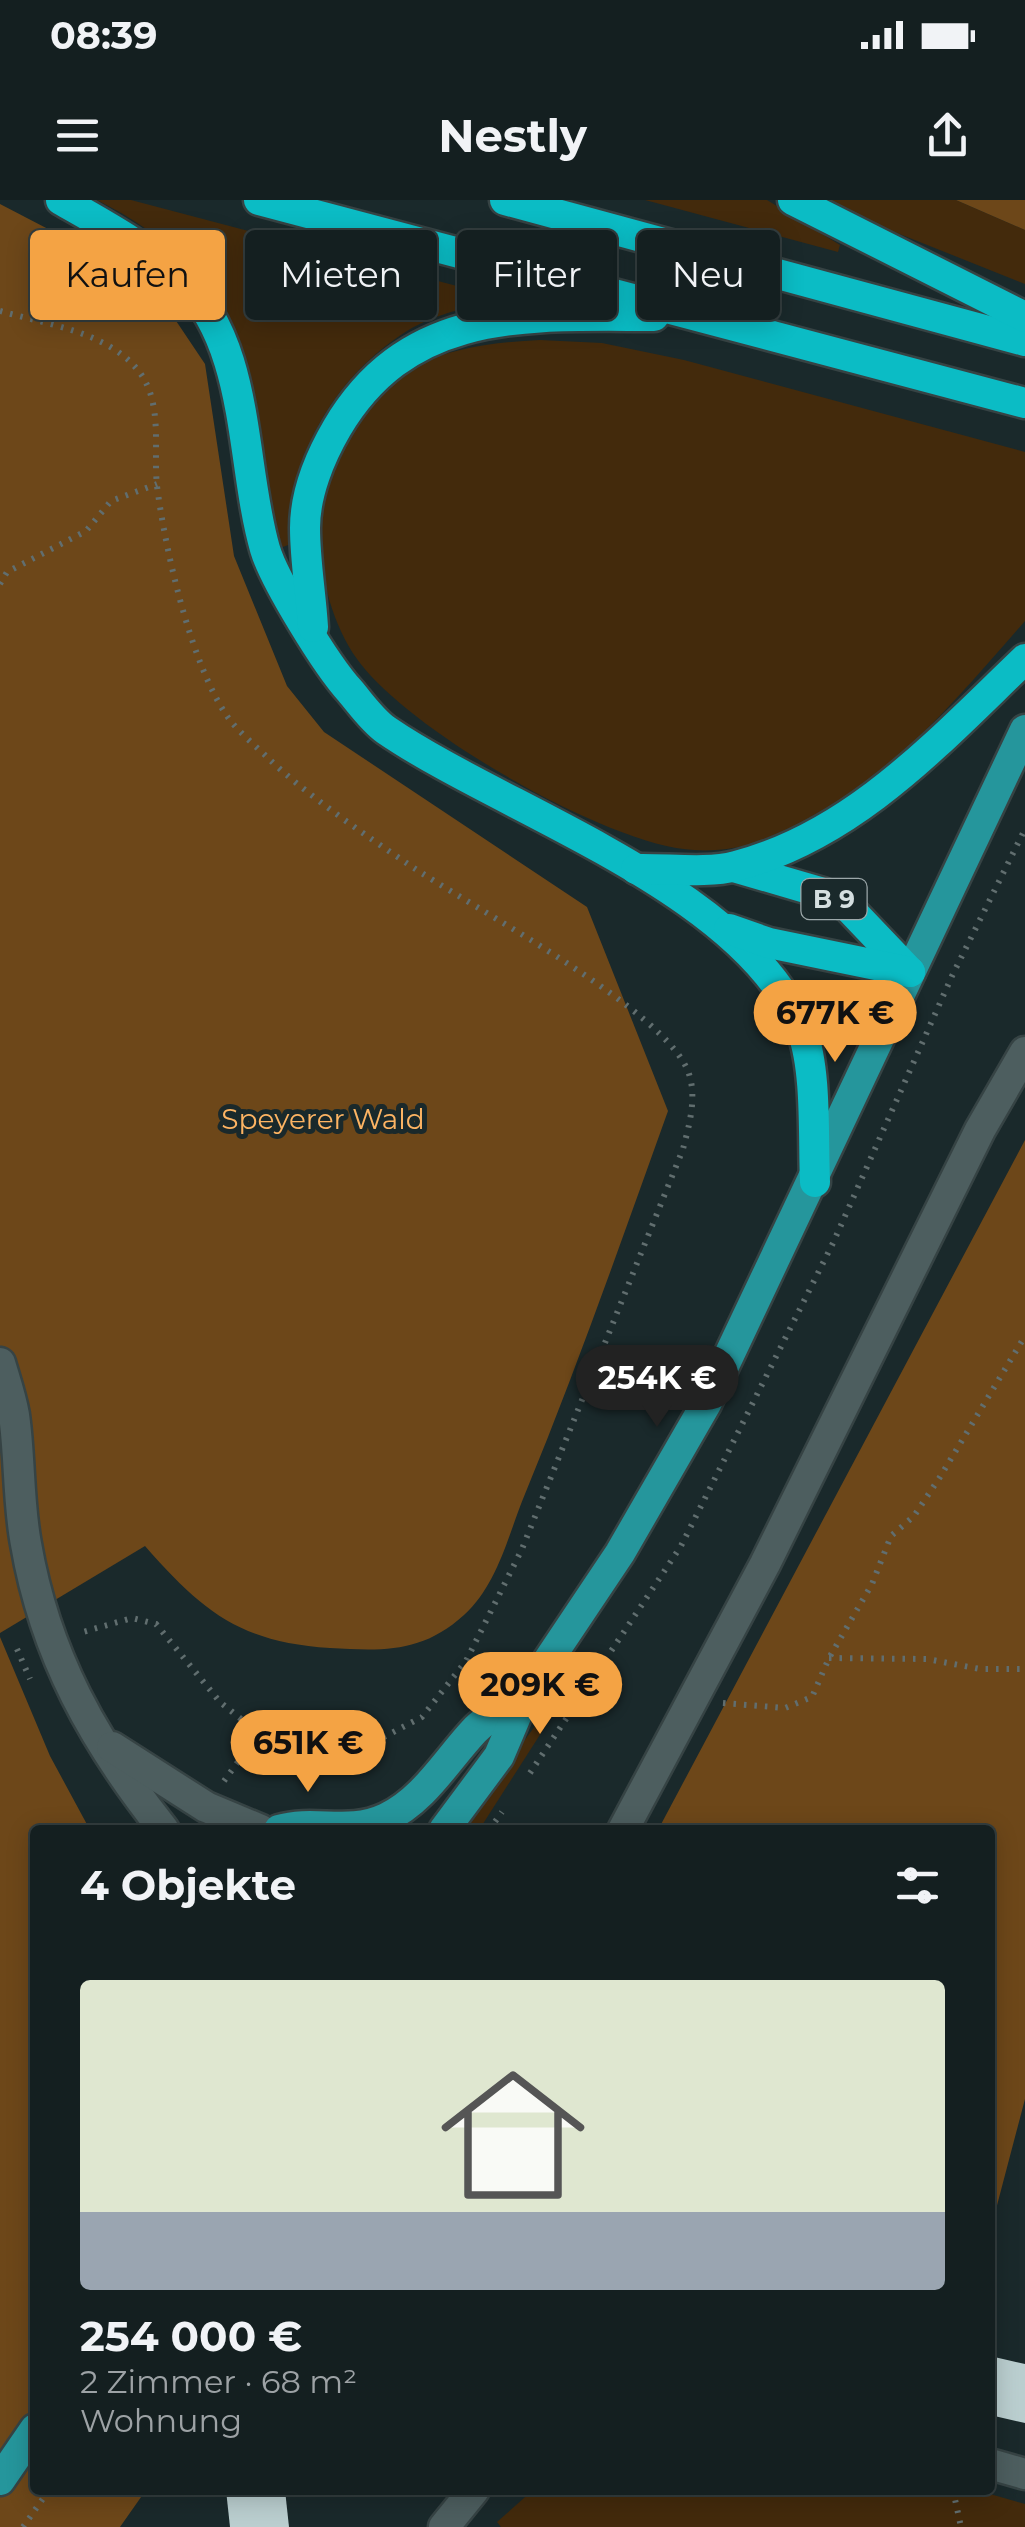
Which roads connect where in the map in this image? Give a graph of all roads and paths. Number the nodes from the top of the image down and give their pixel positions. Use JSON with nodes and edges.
{"nodes":[{"id":1,"x":61,"y":200,"type":"edge"},
{"id":2,"x":260,"y":200,"type":"edge"},
{"id":3,"x":505,"y":200,"type":"edge"},
{"id":4,"x":793,"y":200,"type":"edge"},
{"id":5,"x":637,"y":299,"type":"edge"},
{"id":6,"x":0,"y":311,"type":"edge"},
{"id":7,"x":637,"y":315,"type":"edge"},
{"id":8,"x":1025,"y":317,"type":"edge"},
{"id":9,"x":715,"y":320,"type":"edge"},
{"id":10,"x":1025,"y":340,"type":"edge"},
{"id":11,"x":1025,"y":403,"type":"edge"},
{"id":12,"x":157,"y":484,"type":"junction"},
{"id":13,"x":0,"y":584,"type":"edge"},
{"id":14,"x":314,"y":640,"type":"junction"},
{"id":15,"x":1025,"y":658,"type":"edge"},
{"id":16,"x":1025,"y":730,"type":"edge"},
{"id":17,"x":734,"y":867,"type":"junction"},
{"id":18,"x":636,"y":869,"type":"junction"},
{"id":19,"x":716,"y":925,"type":"junction"},
{"id":20,"x":910,"y":972,"type":"junction"},
{"id":21,"x":1025,"y":1052,"type":"edge"},
{"id":22,"x":815,"y":1182,"type":"junction"},
{"id":23,"x":1025,"y":1336,"type":"edge"},
{"id":24,"x":0,"y":1363,"type":"edge"},
{"id":25,"x":52,"y":1644,"type":"junction"},
{"id":26,"x":828,"y":1658,"type":"junction"},
{"id":27,"x":1025,"y":1669,"type":"edge"},
{"id":28,"x":525,"y":1695,"type":"junction"},
{"id":29,"x":692,"y":1700,"type":"junction"},
{"id":30,"x":98,"y":1737,"type":"junction"},
{"id":31,"x":160,"y":1825,"type":"edge"},
{"id":32,"x":250,"y":1825,"type":"edge"},
{"id":33,"x":359,"y":1825,"type":"edge"},
{"id":34,"x":448,"y":1825,"type":"edge"},
{"id":35,"x":626,"y":1825,"type":"edge"},
{"id":36,"x":30,"y":2436,"type":"edge"},
{"id":37,"x":995,"y":2465,"type":"edge"},
{"id":38,"x":1025,"y":2474,"type":"edge"},
{"id":39,"x":0,"y":2480,"type":"edge"},
{"id":40,"x":46,"y":2495,"type":"edge"},
{"id":41,"x":470,"y":2495,"type":"edge"},
{"id":42,"x":955,"y":2495,"type":"edge"},
{"id":43,"x":24,"y":2527,"type":"edge"},
{"id":44,"x":444,"y":2527,"type":"edge"},
{"id":45,"x":961,"y":2527,"type":"edge"}],
"edges":[{"from":1,"to":14,"type":"highway"},
{"from":2,"to":5,"type":"highway"},
{"from":3,"to":10,"type":"highway"},
{"from":4,"to":8,"type":"highway"},
{"from":6,"to":12,"type":"path"},
{"from":7,"to":14,"type":"highway"},
{"from":9,"to":11,"type":"highway"},
{"from":12,"to":13,"type":"path"},
{"from":12,"to":25,"type":"path"},
{"from":14,"to":18,"type":"highway"},
{"from":15,"to":17,"type":"highway"},
{"from":16,"to":20,"type":"main road"},
{"from":17,"to":18,"type":"highway"},
{"from":17,"to":20,"type":"highway","number":"B 9"},
{"from":18,"to":19,"type":"highway","number":"B 9"},
{"from":19,"to":20,"type":"highway","number":"B 9"},
{"from":19,"to":22,"type":"highway","number":"B 9"},
{"from":20,"to":22,"type":"main road"},
{"from":21,"to":29,"type":"street"},
{"from":22,"to":28,"type":"main road"},
{"from":23,"to":26,"type":"path"},
{"from":24,"to":25,"type":"street"},
{"from":25,"to":30,"type":"street"},
{"from":26,"to":27,"type":"path"},
{"from":26,"to":29,"type":"path"},
{"from":28,"to":33,"type":"main road"},
{"from":28,"to":34,"type":"main road"},
{"from":29,"to":35,"type":"street"},
{"from":30,"to":31,"type":"street"},
{"from":30,"to":32,"type":"street"},
{"from":36,"to":39,"type":"main road"},
{"from":37,"to":38,"type":"street"},
{"from":40,"to":43,"type":"path"},
{"from":41,"to":44,"type":"street"},
{"from":42,"to":45,"type":"path"}]}
